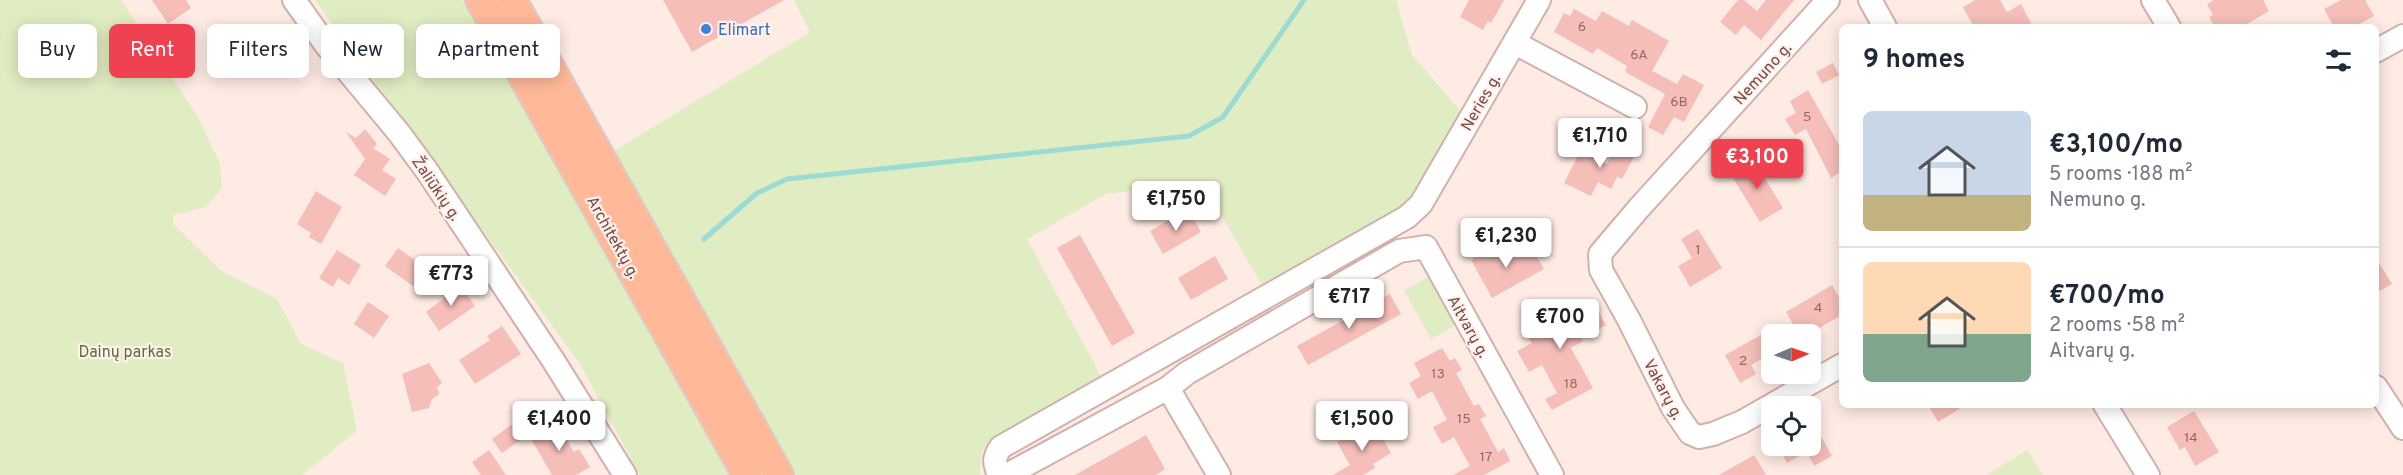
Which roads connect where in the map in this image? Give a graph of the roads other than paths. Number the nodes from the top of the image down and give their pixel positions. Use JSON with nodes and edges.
{"nodes":[{"id":1,"x":294,"y":0,"type":"edge"},
{"id":2,"x":480,"y":0,"type":"edge"},
{"id":3,"x":512,"y":0,"type":"edge"},
{"id":4,"x":1539,"y":0,"type":"edge"},
{"id":5,"x":1828,"y":0,"type":"edge"},
{"id":6,"x":1870,"y":0,"type":"edge"},
{"id":7,"x":2153,"y":0,"type":"edge"},
{"id":8,"x":1883,"y":24,"type":"edge"},
{"id":9,"x":2167,"y":24,"type":"edge"},
{"id":10,"x":2403,"y":36,"type":"edge"},
{"id":11,"x":1515,"y":43,"type":"junction"},
{"id":12,"x":2379,"y":49,"type":"edge"},
{"id":13,"x":1635,"y":107,"type":"dead end"},
{"id":14,"x":1600,"y":254,"type":"joint"},
{"id":15,"x":695,"y":353,"type":"junction"},
{"id":16,"x":1839,"y":367,"type":"edge"},
{"id":17,"x":1168,"y":388,"type":"junction"},
{"id":18,"x":2379,"y":392,"type":"edge"},
{"id":19,"x":2107,"y":408,"type":"edge"},
{"id":20,"x":2403,"y":428,"type":"edge"},
{"id":21,"x":625,"y":475,"type":"edge"},
{"id":22,"x":747,"y":475,"type":"edge"},
{"id":23,"x":779,"y":475,"type":"edge"},
{"id":24,"x":999,"y":475,"type":"edge"},
{"id":25,"x":1007,"y":475,"type":"edge"},
{"id":26,"x":1219,"y":475,"type":"edge"},
{"id":27,"x":1552,"y":475,"type":"edge"},
{"id":28,"x":2148,"y":475,"type":"edge"}],
"edges":[{"from":1,"to":21,"type":"street","name":"Žaliūkių g."},
{"from":2,"to":15,"type":"main road","name":"Architektų g."},
{"from":3,"to":15,"type":"main road","name":"Architektų g."},
{"from":4,"to":11,"type":"street","name":"Neries g."},
{"from":5,"to":14,"type":"street","name":"Nemuno g."},
{"from":6,"to":8,"type":"street"},
{"from":7,"to":9,"type":"street"},
{"from":10,"to":12,"type":"street"},
{"from":11,"to":13,"type":"street"},
{"from":11,"to":24,"type":"street","name":"Neries g."},
{"from":14,"to":16,"type":"street","name":"Vakarų g."},
{"from":15,"to":22,"type":"main road","name":"Architektų g."},
{"from":15,"to":23,"type":"main road","name":"Architektų g."},
{"from":17,"to":25,"type":"street","name":"Aitvarų g."},
{"from":17,"to":26,"type":"street"},
{"from":17,"to":27,"type":"street","name":"Aitvarų g."},
{"from":18,"to":20,"type":"street"},
{"from":19,"to":28,"type":"street"}]}
